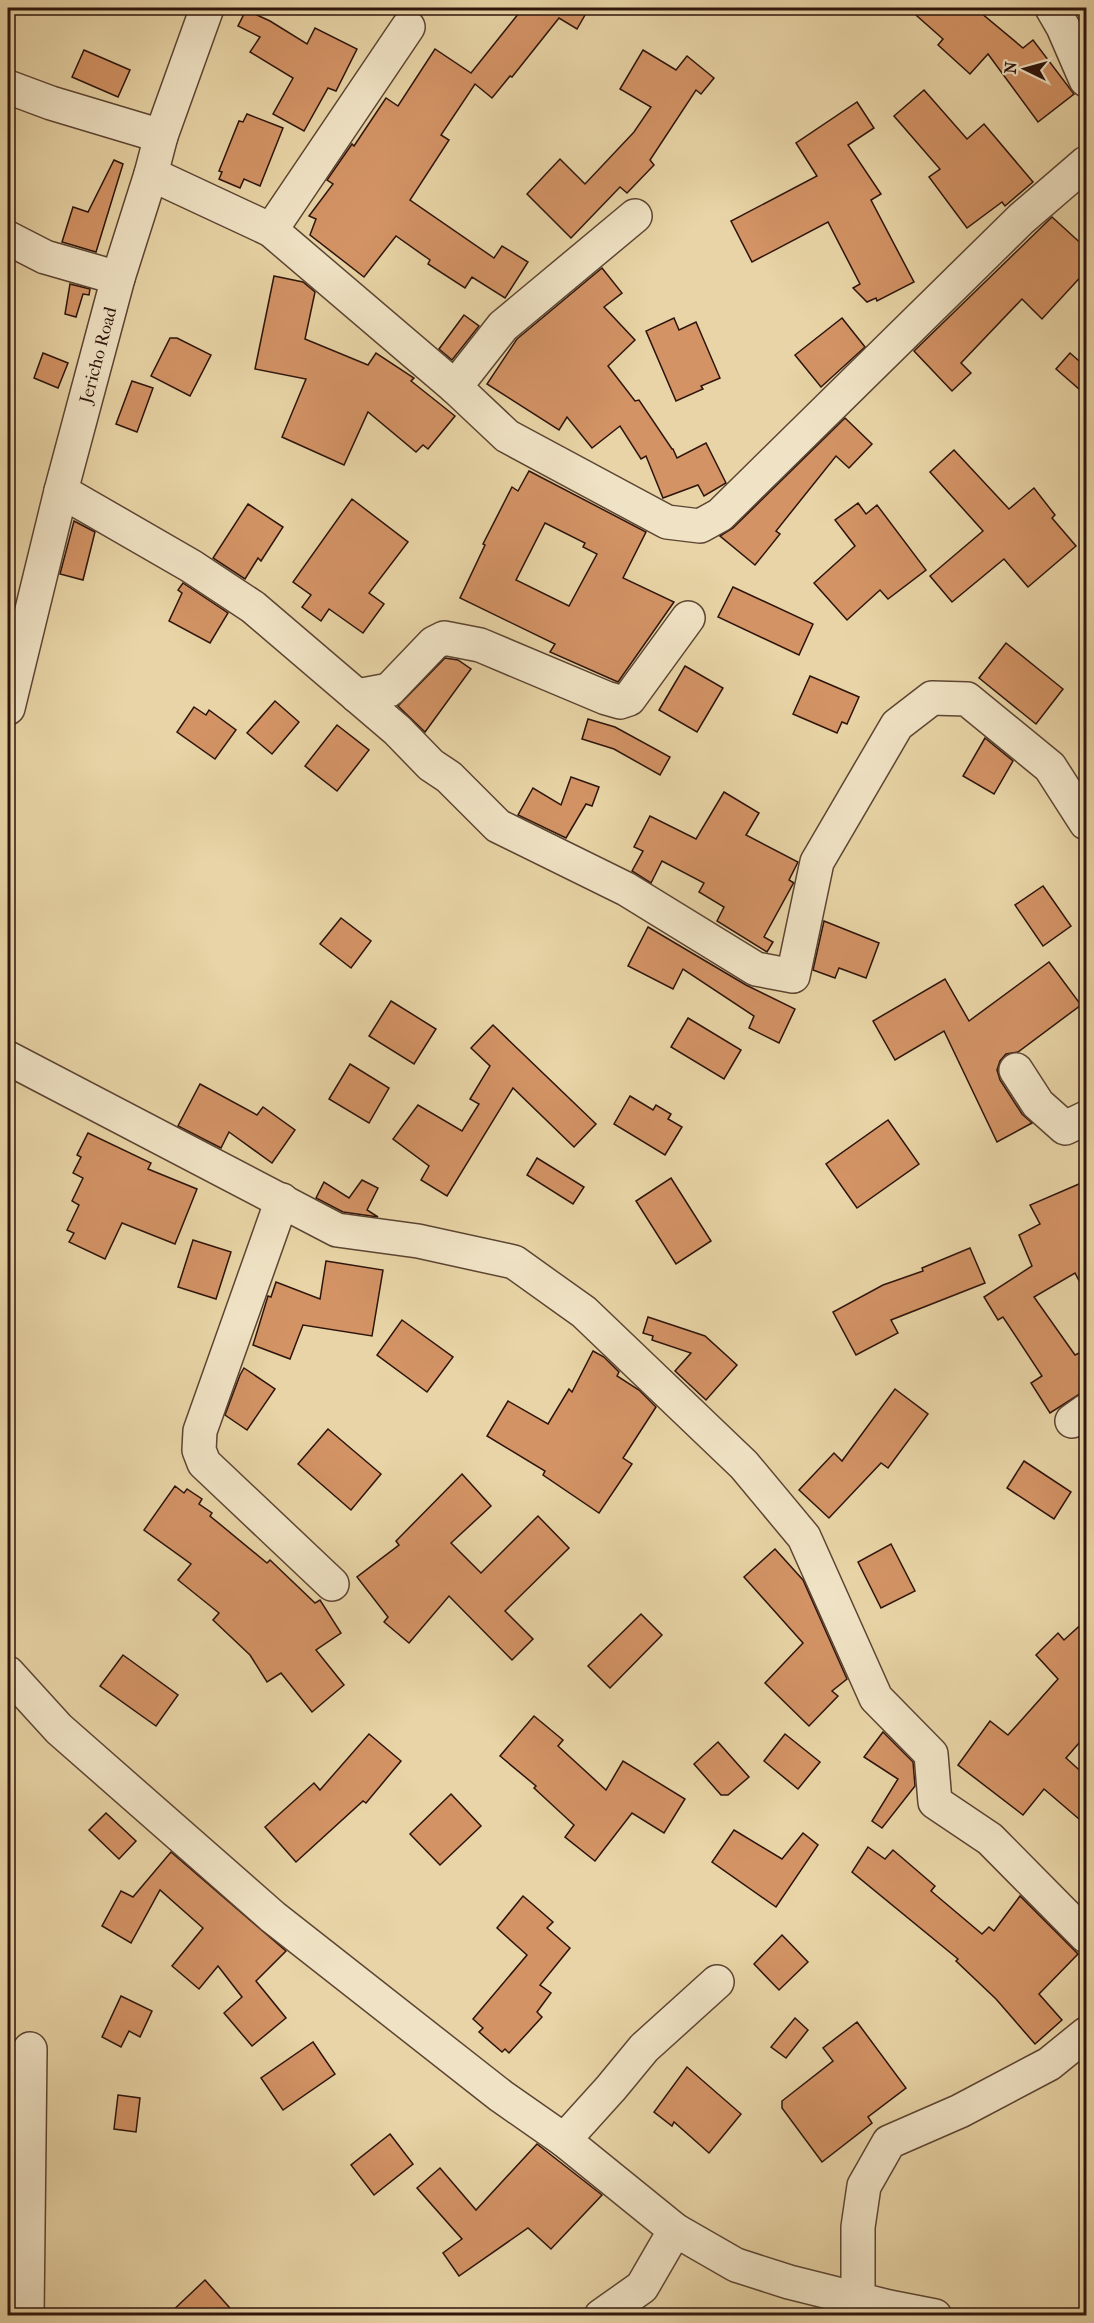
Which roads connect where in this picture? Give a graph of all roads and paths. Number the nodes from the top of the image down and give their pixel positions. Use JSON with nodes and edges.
{"nodes":[{"id":1,"x":207,"y":8,"type":"edge"},
{"id":2,"x":1052,"y":8,"type":"edge"},
{"id":3,"x":408,"y":27,"type":"dead end"},
{"id":4,"x":1086,"y":80,"type":"edge"},
{"id":5,"x":8,"y":87,"type":"edge"},
{"id":6,"x":161,"y":136,"type":"junction"},
{"id":7,"x":1086,"y":163,"type":"edge"},
{"id":8,"x":151,"y":174,"type":"junction"},
{"id":9,"x":635,"y":216,"type":"dead end"},
{"id":10,"x":272,"y":230,"type":"junction"},
{"id":11,"x":8,"y":238,"type":"edge"},
{"id":12,"x":118,"y":279,"type":"junction"},
{"id":13,"x":455,"y":387,"type":"junction"},
{"id":14,"x":61,"y":491,"type":"junction"},
{"id":15,"x":688,"y":618,"type":"dead end"},
{"id":16,"x":357,"y":696,"type":"junction"},
{"id":17,"x":8,"y":708,"type":"edge"},
{"id":18,"x":1086,"y":823,"type":"edge"},
{"id":19,"x":8,"y":1058,"type":"edge"},
{"id":20,"x":1016,"y":1070,"type":"dead end"},
{"id":21,"x":1086,"y":1118,"type":"edge"},
{"id":22,"x":282,"y":1200,"type":"junction"},
{"id":23,"x":332,"y":1584,"type":"dead end"},
{"id":24,"x":8,"y":1673,"type":"edge"},
{"id":25,"x":1086,"y":1936,"type":"edge"},
{"id":26,"x":717,"y":1982,"type":"dead end"},
{"id":27,"x":1086,"y":2034,"type":"edge"},
{"id":28,"x":30,"y":2049,"type":"dead end"},
{"id":29,"x":564,"y":2140,"type":"junction"},
{"id":30,"x":675,"y":2230,"type":"junction"},
{"id":31,"x":845,"y":2303,"type":"edge"},
{"id":32,"x":27,"y":2316,"type":"edge"},
{"id":33,"x":601,"y":2316,"type":"edge"},
{"id":34,"x":935,"y":2316,"type":"edge"}],
"edges":[{"from":1,"to":6,"type":"street","name":"Jericho Road"},
{"from":2,"to":4,"type":"street"},
{"from":3,"to":10,"type":"street"},
{"from":5,"to":6,"type":"street"},
{"from":6,"to":8,"type":"street","name":"Jericho Road"},
{"from":7,"to":13,"type":"street"},
{"from":8,"to":10,"type":"street"},
{"from":8,"to":12,"type":"street","name":"Jericho Road"},
{"from":9,"to":13,"type":"street"},
{"from":10,"to":13,"type":"street"},
{"from":11,"to":12,"type":"street"},
{"from":12,"to":14,"type":"street","name":"Jericho Road"},
{"from":14,"to":16,"type":"street"},
{"from":14,"to":17,"type":"street","name":"Jericho Road"},
{"from":15,"to":16,"type":"street"},
{"from":16,"to":18,"type":"street"},
{"from":19,"to":22,"type":"street"},
{"from":20,"to":21,"type":"street"},
{"from":22,"to":23,"type":"street"},
{"from":22,"to":25,"type":"street"},
{"from":24,"to":29,"type":"street"},
{"from":26,"to":29,"type":"street"},
{"from":27,"to":31,"type":"street"},
{"from":28,"to":32,"type":"street"},
{"from":29,"to":30,"type":"street"},
{"from":30,"to":31,"type":"street"},
{"from":30,"to":33,"type":"street"},
{"from":31,"to":34,"type":"street"}]}
